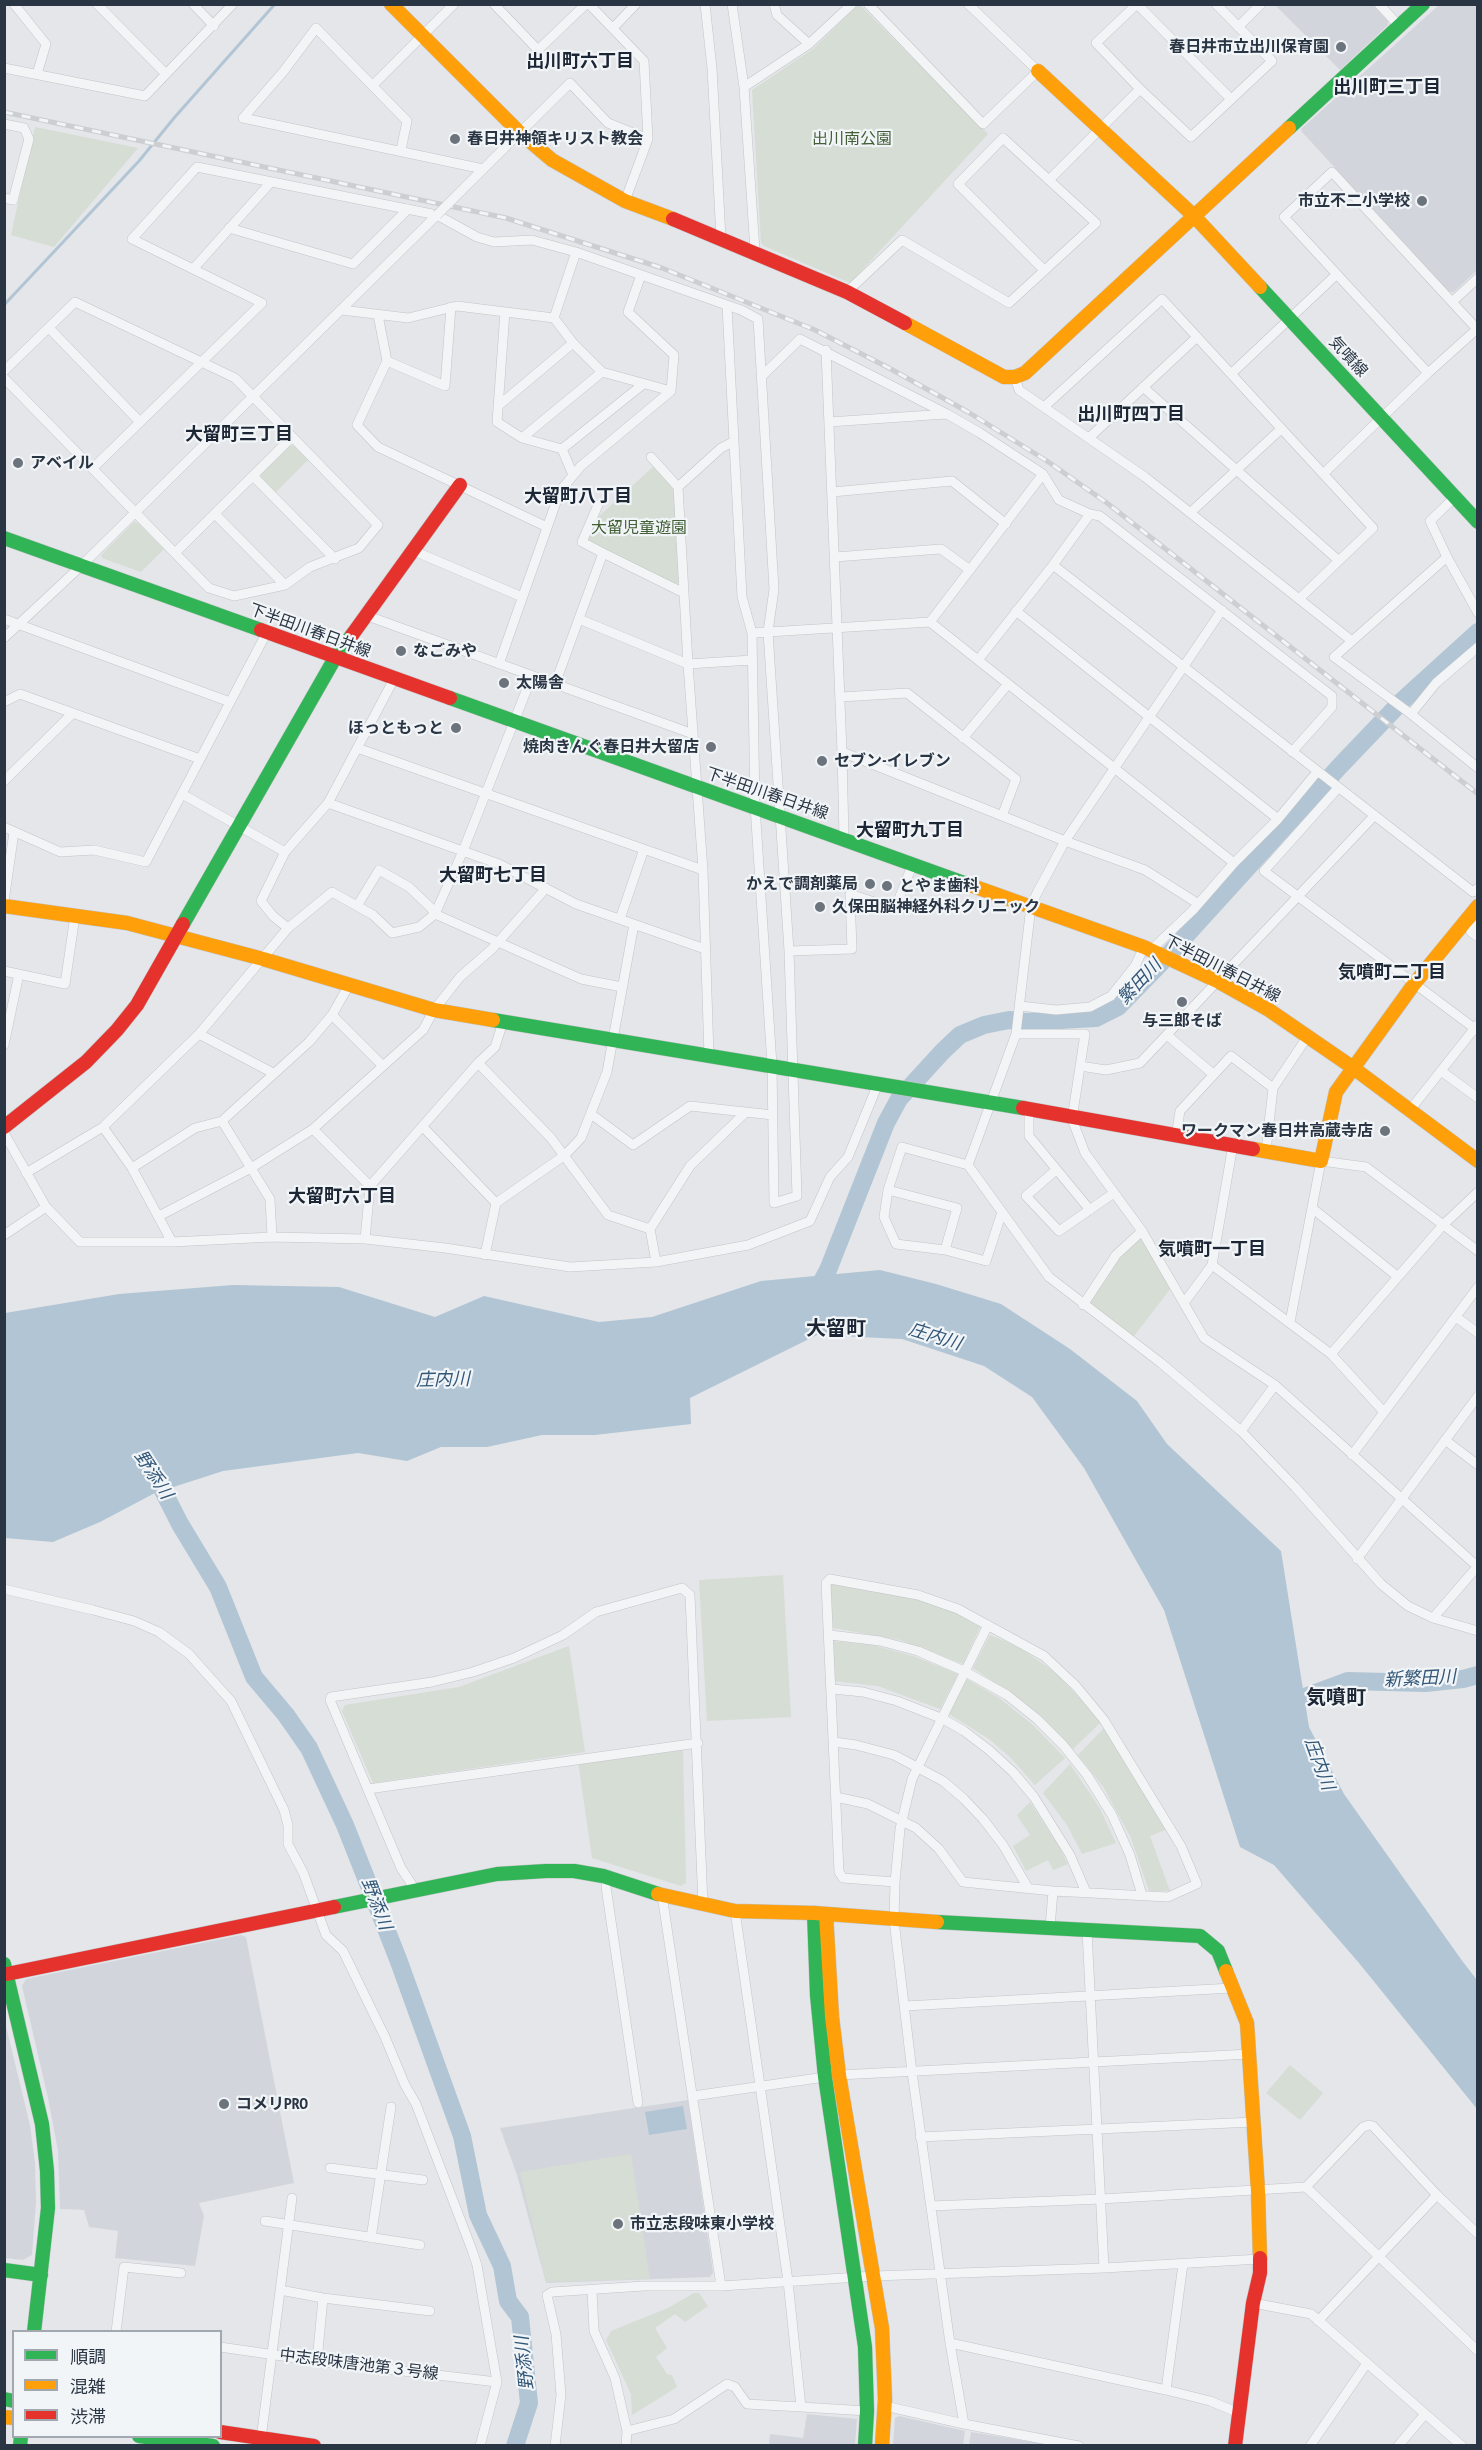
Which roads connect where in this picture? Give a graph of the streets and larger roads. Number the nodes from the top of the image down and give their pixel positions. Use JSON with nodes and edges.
{"nodes":[{"id":1,"x":14,"y":4,"type":"edge"},
{"id":2,"x":97,"y":4,"type":"edge"},
{"id":3,"x":193,"y":4,"type":"edge"},
{"id":4,"x":233,"y":4,"type":"edge"},
{"id":5,"x":391,"y":4,"type":"edge"},
{"id":6,"x":454,"y":4,"type":"edge"},
{"id":7,"x":494,"y":4,"type":"edge"},
{"id":8,"x":587,"y":4,"type":"edge"},
{"id":9,"x":636,"y":4,"type":"edge"},
{"id":10,"x":705,"y":4,"type":"edge"},
{"id":11,"x":732,"y":4,"type":"edge"},
{"id":12,"x":774,"y":4,"type":"edge"},
{"id":13,"x":852,"y":4,"type":"edge"},
{"id":14,"x":868,"y":4,"type":"edge"},
{"id":15,"x":1216,"y":4,"type":"edge"},
{"id":16,"x":1261,"y":4,"type":"edge"},
{"id":17,"x":1379,"y":4,"type":"edge"},
{"id":18,"x":1423,"y":4,"type":"edge"},
{"id":19,"x":968,"y":5,"type":"edge"},
{"id":20,"x":214,"y":26,"type":"junction"},
{"id":21,"x":1399,"y":26,"type":"junction"},
{"id":22,"x":1238,"y":27,"type":"junction"},
{"id":23,"x":613,"y":28,"type":"junction"},
{"id":24,"x":422,"y":35,"type":"junction"},
{"id":25,"x":809,"y":44,"type":"junction"},
{"id":26,"x":4,"y":68,"type":"edge"},
{"id":27,"x":1038,"y":71,"type":"junction"},
{"id":28,"x":37,"y":74,"type":"junction"},
{"id":29,"x":166,"y":74,"type":"junction"},
{"id":30,"x":373,"y":86,"type":"junction"},
{"id":31,"x":744,"y":87,"type":"junction"},
{"id":32,"x":1140,"y":89,"type":"junction"},
{"id":33,"x":1231,"y":99,"type":"junction"},
{"id":34,"x":4,"y":124,"type":"edge"},
{"id":35,"x":1100,"y":128,"type":"junction"},
{"id":36,"x":519,"y":132,"type":"junction"},
{"id":37,"x":648,"y":139,"type":"junction"},
{"id":38,"x":401,"y":150,"type":"junction"},
{"id":39,"x":483,"y":169,"type":"junction"},
{"id":40,"x":1049,"y":180,"type":"junction"},
{"id":41,"x":271,"y":182,"type":"junction"},
{"id":42,"x":4,"y":198,"type":"edge"},
{"id":43,"x":625,"y":201,"type":"junction"},
{"id":44,"x":408,"y":209,"type":"junction"},
{"id":45,"x":437,"y":215,"type":"junction"},
{"id":46,"x":1194,"y":216,"type":"junction"},
{"id":47,"x":230,"y":228,"type":"junction"},
{"id":48,"x":721,"y":238,"type":"junction"},
{"id":49,"x":576,"y":252,"type":"junction"},
{"id":50,"x":754,"y":252,"type":"junction"},
{"id":51,"x":194,"y":268,"type":"junction"},
{"id":52,"x":1044,"y":270,"type":"junction"},
{"id":53,"x":1337,"y":274,"type":"junction"},
{"id":54,"x":641,"y":275,"type":"junction"},
{"id":55,"x":1478,"y":278,"type":"edge"},
{"id":56,"x":847,"y":292,"type":"junction"},
{"id":57,"x":1452,"y":302,"type":"junction"},
{"id":58,"x":727,"y":306,"type":"junction"},
{"id":59,"x":451,"y":307,"type":"junction"},
{"id":60,"x":342,"y":310,"type":"junction"},
{"id":61,"x":505,"y":312,"type":"junction"},
{"id":62,"x":378,"y":315,"type":"junction"},
{"id":63,"x":554,"y":318,"type":"junction"},
{"id":64,"x":1291,"y":319,"type":"junction"},
{"id":65,"x":49,"y":328,"type":"junction"},
{"id":66,"x":1197,"y":337,"type":"junction"},
{"id":67,"x":573,"y":343,"type":"junction"},
{"id":68,"x":826,"y":350,"type":"junction"},
{"id":69,"x":387,"y":361,"type":"junction"},
{"id":70,"x":201,"y":363,"type":"junction"},
{"id":71,"x":4,"y":371,"type":"edge"},
{"id":72,"x":602,"y":372,"type":"junction"},
{"id":73,"x":1428,"y":373,"type":"junction"},
{"id":74,"x":1232,"y":374,"type":"junction"},
{"id":75,"x":762,"y":376,"type":"junction"},
{"id":76,"x":1015,"y":377,"type":"junction"},
{"id":77,"x":4,"y":378,"type":"edge"},
{"id":78,"x":642,"y":385,"type":"junction"},
{"id":79,"x":1143,"y":387,"type":"junction"},
{"id":80,"x":671,"y":392,"type":"junction"},
{"id":81,"x":254,"y":397,"type":"junction"},
{"id":82,"x":498,"y":406,"type":"junction"},
{"id":83,"x":1044,"y":407,"type":"junction"},
{"id":84,"x":947,"y":414,"type":"junction"},
{"id":85,"x":1382,"y":418,"type":"junction"},
{"id":86,"x":140,"y":422,"type":"junction"},
{"id":87,"x":829,"y":422,"type":"junction"},
{"id":88,"x":1281,"y":429,"type":"junction"},
{"id":89,"x":292,"y":437,"type":"junction"},
{"id":90,"x":1090,"y":437,"type":"junction"},
{"id":91,"x":522,"y":438,"type":"junction"},
{"id":92,"x":733,"y":442,"type":"junction"},
{"id":93,"x":562,"y":449,"type":"junction"},
{"id":94,"x":651,"y":457,"type":"dead end"},
{"id":95,"x":93,"y":468,"type":"junction"},
{"id":96,"x":1237,"y":471,"type":"junction"},
{"id":97,"x":1043,"y":474,"type":"junction"},
{"id":98,"x":1323,"y":474,"type":"junction"},
{"id":99,"x":573,"y":475,"type":"junction"},
{"id":100,"x":253,"y":476,"type":"junction"},
{"id":101,"x":460,"y":485,"type":"junction"},
{"id":102,"x":678,"y":487,"type":"junction"},
{"id":103,"x":832,"y":492,"type":"junction"},
{"id":104,"x":1455,"y":497,"type":"junction"},
{"id":105,"x":598,"y":505,"type":"dead end"},
{"id":106,"x":1191,"y":512,"type":"junction"},
{"id":107,"x":136,"y":513,"type":"junction"},
{"id":108,"x":215,"y":514,"type":"junction"},
{"id":109,"x":1090,"y":514,"type":"junction"},
{"id":110,"x":1478,"y":522,"type":"edge"},
{"id":111,"x":1006,"y":524,"type":"junction"},
{"id":112,"x":547,"y":527,"type":"junction"},
{"id":113,"x":4,"y":538,"type":"edge"},
{"id":114,"x":414,"y":550,"type":"junction"},
{"id":115,"x":175,"y":553,"type":"junction"},
{"id":116,"x":603,"y":553,"type":"junction"},
{"id":117,"x":835,"y":557,"type":"junction"},
{"id":118,"x":1447,"y":557,"type":"junction"},
{"id":119,"x":335,"y":559,"type":"junction"},
{"id":120,"x":1338,"y":560,"type":"junction"},
{"id":121,"x":1053,"y":565,"type":"junction"},
{"id":122,"x":81,"y":566,"type":"junction"},
{"id":123,"x":970,"y":570,"type":"junction"},
{"id":124,"x":285,"y":585,"type":"junction"},
{"id":125,"x":684,"y":593,"type":"junction"},
{"id":126,"x":522,"y":597,"type":"junction"},
{"id":127,"x":1299,"y":599,"type":"junction"},
{"id":128,"x":1222,"y":610,"type":"junction"},
{"id":129,"x":1017,"y":611,"type":"junction"},
{"id":130,"x":1478,"y":613,"type":"edge"},
{"id":131,"x":365,"y":615,"type":"junction"},
{"id":132,"x":4,"y":619,"type":"edge"},
{"id":133,"x":579,"y":619,"type":"junction"},
{"id":134,"x":930,"y":622,"type":"junction"},
{"id":135,"x":19,"y":624,"type":"junction"},
{"id":136,"x":838,"y":628,"type":"junction"},
{"id":137,"x":267,"y":632,"type":"junction"},
{"id":138,"x":768,"y":632,"type":"junction"},
{"id":139,"x":752,"y":633,"type":"junction"},
{"id":140,"x":4,"y":638,"type":"edge"},
{"id":141,"x":1352,"y":640,"type":"junction"},
{"id":142,"x":1478,"y":647,"type":"edge"},
{"id":143,"x":335,"y":658,"type":"junction"},
{"id":144,"x":752,"y":660,"type":"junction"},
{"id":145,"x":978,"y":660,"type":"junction"},
{"id":146,"x":499,"y":664,"type":"junction"},
{"id":147,"x":688,"y":664,"type":"junction"},
{"id":148,"x":1184,"y":668,"type":"junction"},
{"id":149,"x":532,"y":676,"type":"junction"},
{"id":150,"x":394,"y":679,"type":"junction"},
{"id":151,"x":555,"y":684,"type":"junction"},
{"id":152,"x":1008,"y":684,"type":"junction"},
{"id":153,"x":841,"y":697,"type":"junction"},
{"id":154,"x":4,"y":702,"type":"edge"},
{"id":155,"x":230,"y":702,"type":"junction"},
{"id":156,"x":73,"y":713,"type":"junction"},
{"id":157,"x":1411,"y":714,"type":"junction"},
{"id":158,"x":1150,"y":717,"type":"junction"},
{"id":159,"x":514,"y":721,"type":"junction"},
{"id":160,"x":693,"y":734,"type":"junction"},
{"id":161,"x":963,"y":738,"type":"junction"},
{"id":162,"x":357,"y":748,"type":"junction"},
{"id":163,"x":842,"y":752,"type":"junction"},
{"id":164,"x":1292,"y":752,"type":"junction"},
{"id":165,"x":200,"y":759,"type":"junction"},
{"id":166,"x":1115,"y":768,"type":"junction"},
{"id":167,"x":1478,"y":768,"type":"edge"},
{"id":168,"x":1318,"y":772,"type":"junction"},
{"id":169,"x":4,"y":781,"type":"edge"},
{"id":170,"x":698,"y":787,"type":"junction"},
{"id":171,"x":1338,"y":788,"type":"junction"},
{"id":172,"x":486,"y":793,"type":"junction"},
{"id":173,"x":182,"y":794,"type":"junction"},
{"id":174,"x":328,"y":803,"type":"junction"},
{"id":175,"x":755,"y":806,"type":"junction"},
{"id":176,"x":781,"y":816,"type":"junction"},
{"id":177,"x":1002,"y":816,"type":"junction"},
{"id":178,"x":1374,"y":816,"type":"junction"},
{"id":179,"x":1278,"y":819,"type":"junction"},
{"id":180,"x":239,"y":826,"type":"junction"},
{"id":181,"x":4,"y":827,"type":"edge"},
{"id":182,"x":14,"y":832,"type":"junction"},
{"id":183,"x":844,"y":838,"type":"junction"},
{"id":184,"x":1065,"y":841,"type":"junction"},
{"id":185,"x":644,"y":849,"type":"junction"},
{"id":186,"x":463,"y":851,"type":"junction"},
{"id":187,"x":285,"y":852,"type":"junction"},
{"id":188,"x":913,"y":863,"type":"junction"},
{"id":189,"x":1234,"y":863,"type":"junction"},
{"id":190,"x":703,"y":870,"type":"junction"},
{"id":191,"x":546,"y":888,"type":"junction"},
{"id":192,"x":1478,"y":888,"type":"edge"},
{"id":193,"x":1298,"y":896,"type":"junction"},
{"id":194,"x":4,"y":901,"type":"edge"},
{"id":195,"x":1197,"y":903,"type":"junction"},
{"id":196,"x":4,"y":906,"type":"edge"},
{"id":197,"x":357,"y":906,"type":"junction"},
{"id":198,"x":1031,"y":906,"type":"junction"},
{"id":199,"x":1478,"y":906,"type":"edge"},
{"id":200,"x":435,"y":914,"type":"junction"},
{"id":201,"x":75,"y":916,"type":"junction"},
{"id":202,"x":620,"y":919,"type":"junction"},
{"id":203,"x":634,"y":924,"type":"junction"},
{"id":204,"x":1478,"y":925,"type":"edge"},
{"id":205,"x":288,"y":928,"type":"junction"},
{"id":206,"x":176,"y":937,"type":"junction"},
{"id":207,"x":1478,"y":937,"type":"edge"},
{"id":208,"x":498,"y":942,"type":"junction"},
{"id":209,"x":705,"y":949,"type":"junction"},
{"id":210,"x":1149,"y":949,"type":"junction"},
{"id":211,"x":789,"y":951,"type":"junction"},
{"id":212,"x":264,"y":959,"type":"junction"},
{"id":213,"x":4,"y":971,"type":"edge"},
{"id":214,"x":19,"y":974,"type":"junction"},
{"id":215,"x":1217,"y":981,"type":"junction"},
{"id":216,"x":1414,"y":984,"type":"junction"},
{"id":217,"x":349,"y":985,"type":"junction"},
{"id":218,"x":622,"y":987,"type":"junction"},
{"id":219,"x":1020,"y":1006,"type":"junction"},
{"id":220,"x":434,"y":1010,"type":"junction"},
{"id":221,"x":332,"y":1015,"type":"junction"},
{"id":222,"x":503,"y":1022,"type":"junction"},
{"id":223,"x":1476,"y":1028,"type":"edge"},
{"id":224,"x":1016,"y":1033,"type":"junction"},
{"id":225,"x":199,"y":1034,"type":"junction"},
{"id":226,"x":1167,"y":1035,"type":"junction"},
{"id":227,"x":1308,"y":1036,"type":"junction"},
{"id":228,"x":612,"y":1040,"type":"junction"},
{"id":229,"x":4,"y":1045,"type":"edge"},
{"id":230,"x":710,"y":1056,"type":"junction"},
{"id":231,"x":478,"y":1063,"type":"junction"},
{"id":232,"x":772,"y":1065,"type":"junction"},
{"id":233,"x":383,"y":1066,"type":"junction"},
{"id":234,"x":1080,"y":1066,"type":"junction"},
{"id":235,"x":1352,"y":1067,"type":"junction"},
{"id":236,"x":793,"y":1069,"type":"junction"},
{"id":237,"x":1441,"y":1071,"type":"junction"},
{"id":238,"x":273,"y":1073,"type":"junction"},
{"id":239,"x":1213,"y":1074,"type":"junction"},
{"id":240,"x":878,"y":1084,"type":"junction"},
{"id":241,"x":1273,"y":1088,"type":"junction"},
{"id":242,"x":1478,"y":1098,"type":"edge"},
{"id":243,"x":990,"y":1102,"type":"junction"},
{"id":244,"x":1029,"y":1110,"type":"junction"},
{"id":245,"x":1410,"y":1110,"type":"junction"},
{"id":246,"x":744,"y":1113,"type":"junction"},
{"id":247,"x":591,"y":1114,"type":"junction"},
{"id":248,"x":773,"y":1115,"type":"junction"},
{"id":249,"x":1072,"y":1119,"type":"junction"},
{"id":250,"x":222,"y":1121,"type":"junction"},
{"id":251,"x":4,"y":1127,"type":"edge"},
{"id":252,"x":103,"y":1127,"type":"junction"},
{"id":253,"x":423,"y":1127,"type":"junction"},
{"id":254,"x":313,"y":1129,"type":"junction"},
{"id":255,"x":4,"y":1133,"type":"edge"},
{"id":256,"x":1176,"y":1136,"type":"junction"},
{"id":257,"x":1233,"y":1145,"type":"junction"},
{"id":258,"x":1266,"y":1151,"type":"junction"},
{"id":259,"x":565,"y":1155,"type":"junction"},
{"id":260,"x":1320,"y":1161,"type":"junction"},
{"id":261,"x":1478,"y":1161,"type":"edge"},
{"id":262,"x":968,"y":1165,"type":"junction"},
{"id":263,"x":132,"y":1168,"type":"junction"},
{"id":264,"x":251,"y":1168,"type":"junction"},
{"id":265,"x":1056,"y":1170,"type":"junction"},
{"id":266,"x":26,"y":1173,"type":"junction"},
{"id":267,"x":369,"y":1186,"type":"junction"},
{"id":268,"x":888,"y":1190,"type":"junction"},
{"id":269,"x":1478,"y":1192,"type":"edge"},
{"id":270,"x":1114,"y":1193,"type":"junction"},
{"id":271,"x":495,"y":1203,"type":"junction"},
{"id":272,"x":46,"y":1207,"type":"junction"},
{"id":273,"x":1312,"y":1208,"type":"junction"},
{"id":274,"x":1090,"y":1210,"type":"junction"},
{"id":275,"x":1002,"y":1212,"type":"junction"},
{"id":276,"x":159,"y":1216,"type":"junction"},
{"id":277,"x":1443,"y":1225,"type":"junction"},
{"id":278,"x":650,"y":1229,"type":"junction"},
{"id":279,"x":1142,"y":1231,"type":"junction"},
{"id":280,"x":4,"y":1235,"type":"edge"},
{"id":281,"x":272,"y":1237,"type":"junction"},
{"id":282,"x":365,"y":1239,"type":"junction"},
{"id":283,"x":172,"y":1242,"type":"junction"},
{"id":284,"x":945,"y":1250,"type":"junction"},
{"id":285,"x":1478,"y":1251,"type":"edge"},
{"id":286,"x":485,"y":1255,"type":"junction"},
{"id":287,"x":656,"y":1262,"type":"junction"},
{"id":288,"x":1212,"y":1265,"type":"junction"},
{"id":289,"x":1397,"y":1276,"type":"junction"},
{"id":290,"x":1478,"y":1287,"type":"edge"},
{"id":291,"x":1184,"y":1303,"type":"junction"},
{"id":292,"x":1083,"y":1305,"type":"junction"},
{"id":293,"x":1456,"y":1317,"type":"junction"},
{"id":294,"x":1290,"y":1322,"type":"junction"},
{"id":295,"x":1478,"y":1333,"type":"edge"},
{"id":296,"x":1331,"y":1354,"type":"junction"},
{"id":297,"x":1275,"y":1385,"type":"junction"},
{"id":298,"x":1478,"y":1396,"type":"edge"},
{"id":299,"x":1384,"y":1412,"type":"junction"},
{"id":300,"x":1241,"y":1431,"type":"junction"},
{"id":301,"x":1445,"y":1440,"type":"junction"},
{"id":302,"x":1352,"y":1455,"type":"junction"},
{"id":303,"x":1478,"y":1465,"type":"edge"},
{"id":304,"x":1401,"y":1499,"type":"junction"},
{"id":305,"x":1357,"y":1559,"type":"junction"},
{"id":306,"x":1477,"y":1567,"type":"edge"},
{"id":307,"x":4,"y":1588,"type":"edge"},
{"id":308,"x":1433,"y":1618,"type":"junction"},
{"id":309,"x":988,"y":1625,"type":"junction"},
{"id":310,"x":1478,"y":1631,"type":"edge"},
{"id":311,"x":830,"y":1635,"type":"junction"},
{"id":312,"x":964,"y":1671,"type":"junction"},
{"id":313,"x":832,"y":1689,"type":"junction"},
{"id":314,"x":943,"y":1719,"type":"junction"},
{"id":315,"x":834,"y":1742,"type":"junction"},
{"id":316,"x":698,"y":1743,"type":"junction"},
{"id":317,"x":919,"y":1768,"type":"junction"},
{"id":318,"x":368,"y":1789,"type":"junction"},
{"id":319,"x":836,"y":1797,"type":"junction"},
{"id":320,"x":903,"y":1820,"type":"junction"},
{"id":321,"x":607,"y":1878,"type":"junction"},
{"id":322,"x":895,"y":1882,"type":"junction"},
{"id":323,"x":1028,"y":1888,"type":"junction"},
{"id":324,"x":416,"y":1891,"type":"junction"},
{"id":325,"x":1053,"y":1891,"type":"junction"},
{"id":326,"x":1086,"y":1892,"type":"junction"},
{"id":327,"x":662,"y":1895,"type":"junction"},
{"id":328,"x":1142,"y":1895,"type":"junction"},
{"id":329,"x":703,"y":1905,"type":"junction"},
{"id":330,"x":324,"y":1909,"type":"junction"},
{"id":331,"x":735,"y":1911,"type":"junction"},
{"id":332,"x":820,"y":1913,"type":"junction"},
{"id":333,"x":894,"y":1920,"type":"junction"},
{"id":334,"x":1050,"y":1928,"type":"junction"},
{"id":335,"x":1087,"y":1931,"type":"junction"},
{"id":336,"x":6,"y":1969,"type":"edge"},
{"id":337,"x":1232,"y":1988,"type":"junction"},
{"id":338,"x":1092,"y":1997,"type":"junction"},
{"id":339,"x":905,"y":2006,"type":"junction"},
{"id":340,"x":1250,"y":2054,"type":"junction"},
{"id":341,"x":1095,"y":2063,"type":"junction"},
{"id":342,"x":912,"y":2072,"type":"junction"},
{"id":343,"x":839,"y":2075,"type":"junction"},
{"id":344,"x":825,"y":2077,"type":"junction"},
{"id":345,"x":759,"y":2085,"type":"junction"},
{"id":346,"x":693,"y":2096,"type":"junction"},
{"id":347,"x":638,"y":2103,"type":"dead end"},
{"id":348,"x":391,"y":2107,"type":"dead end"},
{"id":349,"x":1254,"y":2122,"type":"junction"},
{"id":350,"x":1098,"y":2131,"type":"junction"},
{"id":351,"x":920,"y":2138,"type":"junction"},
{"id":352,"x":330,"y":2168,"type":"dead end"},
{"id":353,"x":381,"y":2174,"type":"junction"},
{"id":354,"x":423,"y":2180,"type":"dead end"},
{"id":355,"x":1306,"y":2187,"type":"junction"},
{"id":356,"x":1258,"y":2191,"type":"junction"},
{"id":357,"x":1437,"y":2195,"type":"junction"},
{"id":358,"x":292,"y":2198,"type":"dead end"},
{"id":359,"x":1101,"y":2199,"type":"junction"},
{"id":360,"x":931,"y":2206,"type":"junction"},
{"id":361,"x":265,"y":2221,"type":"dead end"},
{"id":362,"x":289,"y":2227,"type":"junction"},
{"id":363,"x":1478,"y":2234,"type":"edge"},
{"id":364,"x":371,"y":2238,"type":"junction"},
{"id":365,"x":420,"y":2246,"type":"dead end"},
{"id":366,"x":1378,"y":2258,"type":"junction"},
{"id":367,"x":1260,"y":2259,"type":"junction"},
{"id":368,"x":1183,"y":2264,"type":"junction"},
{"id":369,"x":1104,"y":2268,"type":"junction"},
{"id":370,"x":4,"y":2270,"type":"edge"},
{"id":371,"x":181,"y":2273,"type":"dead end"},
{"id":372,"x":41,"y":2275,"type":"junction"},
{"id":373,"x":939,"y":2275,"type":"junction"},
{"id":374,"x":874,"y":2276,"type":"junction"},
{"id":375,"x":856,"y":2278,"type":"junction"},
{"id":376,"x":788,"y":2281,"type":"junction"},
{"id":377,"x":721,"y":2286,"type":"junction"},
{"id":378,"x":280,"y":2290,"type":"junction"},
{"id":379,"x":592,"y":2290,"type":"junction"},
{"id":380,"x":323,"y":2298,"type":"junction"},
{"id":381,"x":1253,"y":2303,"type":"junction"},
{"id":382,"x":430,"y":2311,"type":"dead end"},
{"id":383,"x":1318,"y":2321,"type":"junction"},
{"id":384,"x":34,"y":2330,"type":"edge"},
{"id":385,"x":118,"y":2330,"type":"edge"},
{"id":386,"x":950,"y":2343,"type":"junction"},
{"id":387,"x":222,"y":2347,"type":"edge"},
{"id":388,"x":1478,"y":2351,"type":"edge"},
{"id":389,"x":272,"y":2355,"type":"junction"},
{"id":390,"x":317,"y":2361,"type":"junction"},
{"id":391,"x":1368,"y":2364,"type":"junction"},
{"id":392,"x":497,"y":2382,"type":"junction"},
{"id":393,"x":1166,"y":2390,"type":"junction"},
{"id":394,"x":885,"y":2406,"type":"junction"},
{"id":395,"x":801,"y":2407,"type":"junction"},
{"id":396,"x":867,"y":2411,"type":"junction"},
{"id":397,"x":1239,"y":2414,"type":"junction"},
{"id":398,"x":1425,"y":2414,"type":"junction"},
{"id":399,"x":964,"y":2424,"type":"junction"},
{"id":400,"x":627,"y":2431,"type":"junction"},
{"id":401,"x":222,"y":2432,"type":"edge"},
{"id":402,"x":145,"y":2438,"type":"edge"},
{"id":403,"x":261,"y":2439,"type":"junction"},
{"id":404,"x":160,"y":2443,"type":"edge"},
{"id":405,"x":213,"y":2445,"type":"edge"},
{"id":406,"x":314,"y":2445,"type":"edge"},
{"id":407,"x":480,"y":2445,"type":"edge"},
{"id":408,"x":555,"y":2445,"type":"edge"},
{"id":409,"x":626,"y":2445,"type":"edge"},
{"id":410,"x":866,"y":2445,"type":"edge"},
{"id":411,"x":882,"y":2445,"type":"edge"},
{"id":412,"x":1079,"y":2445,"type":"edge"},
{"id":413,"x":1235,"y":2445,"type":"edge"},
{"id":414,"x":1310,"y":2445,"type":"edge"},
{"id":415,"x":1398,"y":2445,"type":"edge"},
{"id":416,"x":1462,"y":2445,"type":"edge"}],
"edges":[{"from":1,"to":28,"type":"street"},
{"from":2,"to":29,"type":"street"},
{"from":3,"to":20,"type":"street"},
{"from":4,"to":20,"type":"street"},
{"from":5,"to":24,"type":"street"},
{"from":6,"to":24,"type":"street"},
{"from":7,"to":8,"type":"street"},
{"from":8,"to":23,"type":"street"},
{"from":9,"to":23,"type":"street"},
{"from":10,"to":48,"type":"street"},
{"from":11,"to":31,"type":"street"},
{"from":12,"to":25,"type":"street"},
{"from":13,"to":25,"type":"street"},
{"from":14,"to":27,"type":"street"},
{"from":15,"to":22,"type":"street"},
{"from":16,"to":22,"type":"street"},
{"from":17,"to":21,"type":"street"},
{"from":18,"to":21,"type":"street"},
{"from":19,"to":27,"type":"street"},
{"from":20,"to":29,"type":"street"},
{"from":21,"to":46,"type":"street"},
{"from":22,"to":33,"type":"street"},
{"from":23,"to":37,"type":"street"},
{"from":24,"to":30,"type":"street"},
{"from":24,"to":36,"type":"street"},
{"from":25,"to":31,"type":"street"},
{"from":26,"to":28,"type":"street"},
{"from":27,"to":35,"type":"street","name":"気噴線"},
{"from":28,"to":29,"type":"street"},
{"from":30,"to":38,"type":"street"},
{"from":30,"to":38,"type":"street"},
{"from":31,"to":50,"type":"street"},
{"from":32,"to":33,"type":"street"},
{"from":32,"to":33,"type":"street"},
{"from":32,"to":35,"type":"street"},
{"from":34,"to":42,"type":"street"},
{"from":35,"to":40,"type":"street"},
{"from":35,"to":46,"type":"street","name":"気噴線"},
{"from":36,"to":37,"type":"street"},
{"from":36,"to":39,"type":"street"},
{"from":36,"to":43,"type":"street"},
{"from":37,"to":43,"type":"street"},
{"from":38,"to":39,"type":"street"},
{"from":39,"to":45,"type":"street","bridge":true},
{"from":40,"to":52,"type":"street"},
{"from":40,"to":52,"type":"street"},
{"from":41,"to":44,"type":"street"},
{"from":41,"to":47,"type":"street"},
{"from":41,"to":51,"type":"street"},
{"from":43,"to":48,"type":"street"},
{"from":44,"to":45,"type":"street"},
{"from":44,"to":47,"type":"street"},
{"from":45,"to":49,"type":"street"},
{"from":45,"to":60,"type":"street"},
{"from":46,"to":64,"type":"street","name":"気噴線"},
{"from":46,"to":76,"type":"street"},
{"from":47,"to":51,"type":"street"},
{"from":48,"to":50,"type":"street"},
{"from":49,"to":54,"type":"street"},
{"from":49,"to":63,"type":"street"},
{"from":50,"to":56,"type":"street"},
{"from":51,"to":70,"type":"street"},
{"from":52,"to":56,"type":"street"},
{"from":53,"to":57,"type":"street"},
{"from":53,"to":64,"type":"street"},
{"from":53,"to":73,"type":"street"},
{"from":54,"to":58,"type":"street"},
{"from":54,"to":80,"type":"street"},
{"from":55,"to":57,"type":"street"},
{"from":56,"to":76,"type":"street"},
{"from":57,"to":73,"type":"street"},
{"from":58,"to":75,"type":"street"},
{"from":58,"to":92,"type":"street"},
{"from":59,"to":61,"type":"street"},
{"from":59,"to":62,"type":"street"},
{"from":59,"to":69,"type":"street"},
{"from":60,"to":62,"type":"street"},
{"from":60,"to":81,"type":"street"},
{"from":61,"to":63,"type":"street"},
{"from":61,"to":82,"type":"street"},
{"from":62,"to":69,"type":"street"},
{"from":63,"to":67,"type":"street"},
{"from":64,"to":74,"type":"street"},
{"from":64,"to":85,"type":"street","name":"気噴線"},
{"from":65,"to":70,"type":"street"},
{"from":65,"to":71,"type":"street"},
{"from":65,"to":86,"type":"street"},
{"from":66,"to":74,"type":"street"},
{"from":66,"to":79,"type":"street"},
{"from":66,"to":83,"type":"street"},
{"from":67,"to":72,"type":"street"},
{"from":67,"to":82,"type":"street"},
{"from":68,"to":75,"type":"street"},
{"from":68,"to":84,"type":"street"},
{"from":68,"to":87,"type":"street"},
{"from":69,"to":101,"type":"street"},
{"from":70,"to":81,"type":"street"},
{"from":70,"to":86,"type":"street"},
{"from":72,"to":78,"type":"street"},
{"from":72,"to":91,"type":"street"},
{"from":73,"to":85,"type":"street"},
{"from":74,"to":88,"type":"street"},
{"from":75,"to":138,"type":"street"},
{"from":76,"to":83,"type":"street"},
{"from":77,"to":95,"type":"street"},
{"from":78,"to":80,"type":"street"},
{"from":78,"to":93,"type":"street"},
{"from":79,"to":90,"type":"street"},
{"from":79,"to":96,"type":"street"},
{"from":80,"to":99,"type":"street"},
{"from":81,"to":89,"type":"street"},
{"from":81,"to":107,"type":"street"},
{"from":82,"to":91,"type":"street"},
{"from":83,"to":90,"type":"street"},
{"from":84,"to":87,"type":"street"},
{"from":84,"to":97,"type":"street"},
{"from":85,"to":98,"type":"street"},
{"from":85,"to":104,"type":"street","name":"気噴線"},
{"from":86,"to":95,"type":"street"},
{"from":87,"to":103,"type":"street"},
{"from":88,"to":96,"type":"street"},
{"from":88,"to":98,"type":"street"},
{"from":89,"to":100,"type":"street"},
{"from":89,"to":119,"type":"street"},
{"from":90,"to":106,"type":"street"},
{"from":91,"to":93,"type":"street"},
{"from":92,"to":102,"type":"street"},
{"from":92,"to":139,"type":"street"},
{"from":93,"to":99,"type":"street"},
{"from":94,"to":102,"type":"street"},
{"from":95,"to":107,"type":"street"},
{"from":96,"to":106,"type":"street"},
{"from":96,"to":120,"type":"street"},
{"from":97,"to":109,"type":"street"},
{"from":97,"to":111,"type":"street"},
{"from":98,"to":120,"type":"street"},
{"from":99,"to":112,"type":"street"},
{"from":100,"to":108,"type":"street"},
{"from":100,"to":119,"type":"street"},
{"from":101,"to":112,"type":"street"},
{"from":101,"to":114,"type":"street"},
{"from":102,"to":125,"type":"street"},
{"from":103,"to":111,"type":"street"},
{"from":103,"to":117,"type":"street"},
{"from":104,"to":110,"type":"street","name":"気噴線"},
{"from":104,"to":118,"type":"street"},
{"from":105,"to":116,"type":"street"},
{"from":106,"to":127,"type":"street"},
{"from":107,"to":115,"type":"street"},
{"from":107,"to":122,"type":"street"},
{"from":108,"to":115,"type":"street"},
{"from":108,"to":124,"type":"street"},
{"from":109,"to":121,"type":"street"},
{"from":109,"to":128,"type":"street"},
{"from":111,"to":123,"type":"street"},
{"from":112,"to":126,"type":"street"},
{"from":113,"to":122,"type":"street","name":"下半田川春日井線"},
{"from":114,"to":126,"type":"street"},
{"from":114,"to":131,"type":"street"},
{"from":115,"to":124,"type":"street"},
{"from":116,"to":125,"type":"street"},
{"from":116,"to":133,"type":"street"},
{"from":117,"to":123,"type":"street"},
{"from":117,"to":136,"type":"street"},
{"from":118,"to":130,"type":"street"},
{"from":118,"to":141,"type":"street"},
{"from":119,"to":124,"type":"street"},
{"from":120,"to":127,"type":"street"},
{"from":121,"to":129,"type":"street"},
{"from":121,"to":148,"type":"street"},
{"from":122,"to":135,"type":"street"},
{"from":122,"to":137,"type":"street","name":"下半田川春日井線"},
{"from":123,"to":134,"type":"street"},
{"from":125,"to":147,"type":"street"},
{"from":126,"to":146,"type":"street"},
{"from":127,"to":141,"type":"street"},
{"from":128,"to":148,"type":"street"},
{"from":128,"to":164,"type":"street"},
{"from":129,"to":145,"type":"street"},
{"from":129,"to":158,"type":"street"},
{"from":131,"to":143,"type":"street"},
{"from":131,"to":146,"type":"street"},
{"from":132,"to":135,"type":"street"},
{"from":133,"to":147,"type":"street"},
{"from":133,"to":151,"type":"street"},
{"from":134,"to":136,"type":"street"},
{"from":134,"to":145,"type":"street"},
{"from":135,"to":140,"type":"street"},
{"from":135,"to":155,"type":"street"},
{"from":136,"to":138,"type":"street"},
{"from":136,"to":153,"type":"street"},
{"from":137,"to":143,"type":"street","name":"下半田川春日井線"},
{"from":137,"to":155,"type":"street"},
{"from":138,"to":139,"type":"street"},
{"from":138,"to":176,"type":"street"},
{"from":139,"to":144,"type":"street"},
{"from":141,"to":157,"type":"street"},
{"from":142,"to":157,"type":"street"},
{"from":143,"to":150,"type":"street","name":"下半田川春日井線"},
{"from":143,"to":180,"type":"street"},
{"from":144,"to":147,"type":"street"},
{"from":144,"to":175,"type":"street"},
{"from":145,"to":152,"type":"street"},
{"from":146,"to":149,"type":"street"},
{"from":147,"to":160,"type":"street"},
{"from":148,"to":158,"type":"street"},
{"from":148,"to":164,"type":"street"},
{"from":149,"to":151,"type":"street"},
{"from":149,"to":159,"type":"street"},
{"from":150,"to":159,"type":"street","name":"下半田川春日井線"},
{"from":150,"to":162,"type":"street"},
{"from":151,"to":160,"type":"street"},
{"from":152,"to":161,"type":"street"},
{"from":152,"to":166,"type":"street"},
{"from":153,"to":161,"type":"street"},
{"from":153,"to":163,"type":"street"},
{"from":154,"to":156,"type":"street"},
{"from":155,"to":165,"type":"street"},
{"from":156,"to":165,"type":"street"},
{"from":156,"to":169,"type":"street"},
{"from":157,"to":167,"type":"street"},
{"from":158,"to":166,"type":"street"},
{"from":158,"to":179,"type":"street"},
{"from":159,"to":170,"type":"street","name":"下半田川春日井線"},
{"from":159,"to":172,"type":"street"},
{"from":160,"to":170,"type":"street"},
{"from":161,"to":177,"type":"street"},
{"from":162,"to":172,"type":"street"},
{"from":162,"to":174,"type":"street"},
{"from":163,"to":177,"type":"street"},
{"from":163,"to":183,"type":"street"},
{"from":164,"to":168,"type":"street"},
{"from":165,"to":173,"type":"street"},
{"from":166,"to":184,"type":"street"},
{"from":166,"to":189,"type":"street"},
{"from":168,"to":171,"type":"street"},
{"from":168,"to":179,"type":"street"},
{"from":170,"to":175,"type":"street","name":"下半田川春日井線"},
{"from":170,"to":190,"type":"street"},
{"from":171,"to":178,"type":"street"},
{"from":171,"to":193,"type":"street"},
{"from":172,"to":185,"type":"street"},
{"from":172,"to":186,"type":"street"},
{"from":173,"to":180,"type":"street"},
{"from":173,"to":182,"type":"street"},
{"from":174,"to":186,"type":"street"},
{"from":174,"to":187,"type":"street"},
{"from":175,"to":176,"type":"street","name":"下半田川春日井線"},
{"from":175,"to":232,"type":"street"},
{"from":176,"to":183,"type":"street","name":"下半田川春日井線"},
{"from":176,"to":211,"type":"street"},
{"from":177,"to":184,"type":"street"},
{"from":178,"to":192,"type":"street"},
{"from":178,"to":193,"type":"street"},
{"from":179,"to":189,"type":"street"},
{"from":180,"to":187,"type":"street"},
{"from":180,"to":206,"type":"street"},
{"from":181,"to":182,"type":"street"},
{"from":182,"to":194,"type":"street"},
{"from":183,"to":188,"type":"street","name":"下半田川春日井線"},
{"from":184,"to":195,"type":"street"},
{"from":184,"to":198,"type":"street"},
{"from":185,"to":190,"type":"street"},
{"from":185,"to":202,"type":"street"},
{"from":186,"to":191,"type":"street"},
{"from":186,"to":200,"type":"street"},
{"from":187,"to":205,"type":"street"},
{"from":188,"to":198,"type":"street","name":"下半田川春日井線"},
{"from":188,"to":211,"type":"street"},
{"from":189,"to":195,"type":"street"},
{"from":190,"to":209,"type":"street"},
{"from":191,"to":202,"type":"street"},
{"from":191,"to":208,"type":"street"},
{"from":193,"to":215,"type":"street"},
{"from":193,"to":216,"type":"street"},
{"from":195,"to":210,"type":"street"},
{"from":196,"to":201,"type":"street"},
{"from":197,"to":200,"type":"street"},
{"from":197,"to":200,"type":"street"},
{"from":197,"to":205,"type":"street"},
{"from":198,"to":210,"type":"street","name":"下半田川春日井線"},
{"from":198,"to":219,"type":"street"},
{"from":199,"to":216,"type":"street"},
{"from":200,"to":208,"type":"street"},
{"from":201,"to":206,"type":"street"},
{"from":201,"to":214,"type":"street"},
{"from":202,"to":203,"type":"street"},
{"from":203,"to":209,"type":"street"},
{"from":203,"to":218,"type":"street"},
{"from":204,"to":207,"type":"street"},
{"from":205,"to":212,"type":"street"},
{"from":206,"to":212,"type":"street"},
{"from":206,"to":251,"type":"street"},
{"from":208,"to":218,"type":"street"},
{"from":208,"to":220,"type":"street"},
{"from":209,"to":230,"type":"street"},
{"from":210,"to":215,"type":"street","name":"下半田川春日井線"},
{"from":210,"to":219,"type":"street"},
{"from":211,"to":236,"type":"street"},
{"from":212,"to":217,"type":"street"},
{"from":212,"to":225,"type":"street"},
{"from":213,"to":214,"type":"street"},
{"from":214,"to":229,"type":"street"},
{"from":215,"to":226,"type":"street"},
{"from":215,"to":227,"type":"street","name":"下半田川春日井線"},
{"from":216,"to":223,"type":"street"},
{"from":216,"to":235,"type":"street"},
{"from":217,"to":220,"type":"street"},
{"from":217,"to":221,"type":"street"},
{"from":218,"to":228,"type":"street"},
{"from":219,"to":224,"type":"street"},
{"from":220,"to":222,"type":"street"},
{"from":220,"to":233,"type":"street"},
{"from":221,"to":233,"type":"street"},
{"from":221,"to":238,"type":"street"},
{"from":222,"to":228,"type":"street"},
{"from":222,"to":231,"type":"street"},
{"from":223,"to":237,"type":"street"},
{"from":224,"to":234,"type":"street"},
{"from":224,"to":243,"type":"street"},
{"from":225,"to":238,"type":"street"},
{"from":225,"to":252,"type":"street"},
{"from":226,"to":234,"type":"street"},
{"from":226,"to":239,"type":"street"},
{"from":227,"to":235,"type":"street","name":"下半田川春日井線"},
{"from":227,"to":241,"type":"street"},
{"from":228,"to":230,"type":"street"},
{"from":228,"to":247,"type":"street"},
{"from":230,"to":232,"type":"street"},
{"from":231,"to":253,"type":"street"},
{"from":231,"to":259,"type":"street"},
{"from":232,"to":236,"type":"street"},
{"from":232,"to":248,"type":"street"},
{"from":233,"to":254,"type":"street"},
{"from":234,"to":249,"type":"street"},
{"from":235,"to":245,"type":"street","name":"下半田川春日井線"},
{"from":235,"to":260,"type":"street"},
{"from":236,"to":240,"type":"street"},
{"from":236,"to":248,"type":"street"},
{"from":237,"to":242,"type":"street"},
{"from":237,"to":245,"type":"street"},
{"from":238,"to":250,"type":"street"},
{"from":239,"to":241,"type":"street"},
{"from":239,"to":256,"type":"street"},
{"from":240,"to":243,"type":"street"},
{"from":240,"to":287,"type":"street"},
{"from":241,"to":258,"type":"street"},
{"from":243,"to":244,"type":"street"},
{"from":243,"to":262,"type":"street"},
{"from":244,"to":249,"type":"street"},
{"from":244,"to":265,"type":"street"},
{"from":245,"to":261,"type":"street","name":"下半田川春日井線"},
{"from":246,"to":247,"type":"street"},
{"from":246,"to":248,"type":"street"},
{"from":246,"to":278,"type":"street"},
{"from":247,"to":259,"type":"street"},
{"from":249,"to":256,"type":"street"},
{"from":249,"to":270,"type":"street"},
{"from":250,"to":263,"type":"street"},
{"from":250,"to":264,"type":"street"},
{"from":252,"to":263,"type":"street"},
{"from":252,"to":266,"type":"street"},
{"from":253,"to":267,"type":"street"},
{"from":253,"to":271,"type":"street"},
{"from":254,"to":264,"type":"street"},
{"from":254,"to":267,"type":"street"},
{"from":255,"to":266,"type":"street"},
{"from":256,"to":257,"type":"street"},
{"from":257,"to":258,"type":"street"},
{"from":257,"to":288,"type":"street"},
{"from":258,"to":260,"type":"street"},
{"from":259,"to":271,"type":"street"},
{"from":259,"to":278,"type":"street"},
{"from":260,"to":273,"type":"street"},
{"from":260,"to":277,"type":"street"},
{"from":262,"to":268,"type":"street"},
{"from":262,"to":275,"type":"street"},
{"from":263,"to":276,"type":"street"},
{"from":264,"to":276,"type":"street"},
{"from":264,"to":281,"type":"street"},
{"from":265,"to":274,"type":"street"},
{"from":265,"to":274,"type":"street"},
{"from":266,"to":272,"type":"street"},
{"from":267,"to":282,"type":"street"},
{"from":268,"to":284,"type":"street"},
{"from":268,"to":284,"type":"street"},
{"from":269,"to":277,"type":"street"},
{"from":270,"to":274,"type":"street"},
{"from":270,"to":279,"type":"street"},
{"from":271,"to":286,"type":"street"},
{"from":272,"to":280,"type":"street"},
{"from":272,"to":283,"type":"street"},
{"from":273,"to":289,"type":"street"},
{"from":273,"to":294,"type":"street"},
{"from":275,"to":284,"type":"street"},
{"from":275,"to":292,"type":"street"},
{"from":276,"to":283,"type":"street"},
{"from":277,"to":285,"type":"street"},
{"from":277,"to":289,"type":"street"},
{"from":278,"to":287,"type":"street"},
{"from":279,"to":291,"type":"street"},
{"from":279,"to":292,"type":"street"},
{"from":281,"to":282,"type":"street"},
{"from":281,"to":283,"type":"street"},
{"from":282,"to":286,"type":"street"},
{"from":286,"to":287,"type":"street"},
{"from":288,"to":291,"type":"street"},
{"from":288,"to":294,"type":"street"},
{"from":289,"to":296,"type":"street"},
{"from":290,"to":293,"type":"street"},
{"from":291,"to":297,"type":"street"},
{"from":292,"to":300,"type":"street"},
{"from":293,"to":295,"type":"street"},
{"from":293,"to":299,"type":"street"},
{"from":294,"to":296,"type":"street"},
{"from":296,"to":299,"type":"street"},
{"from":297,"to":300,"type":"street"},
{"from":297,"to":302,"type":"street"},
{"from":298,"to":301,"type":"street"},
{"from":299,"to":302,"type":"street"},
{"from":300,"to":305,"type":"street"},
{"from":301,"to":303,"type":"street"},
{"from":301,"to":304,"type":"street"},
{"from":302,"to":304,"type":"street"},
{"from":304,"to":305,"type":"street"},
{"from":304,"to":306,"type":"street"},
{"from":305,"to":308,"type":"street"},
{"from":306,"to":308,"type":"street"},
{"from":307,"to":330,"type":"street"},
{"from":308,"to":310,"type":"street"},
{"from":309,"to":311,"type":"street"},
{"from":309,"to":312,"type":"street"},
{"from":309,"to":328,"type":"street"},
{"from":311,"to":312,"type":"street"},
{"from":311,"to":313,"type":"street"},
{"from":312,"to":314,"type":"street"},
{"from":312,"to":328,"type":"street"},
{"from":313,"to":314,"type":"street"},
{"from":313,"to":315,"type":"street"},
{"from":314,"to":317,"type":"street"},
{"from":314,"to":326,"type":"street"},
{"from":315,"to":317,"type":"street"},
{"from":315,"to":319,"type":"street"},
{"from":316,"to":318,"type":"street"},
{"from":316,"to":318,"type":"street"},
{"from":316,"to":329,"type":"street"},
{"from":317,"to":320,"type":"street"},
{"from":317,"to":323,"type":"street"},
{"from":318,"to":324,"type":"street"},
{"from":319,"to":320,"type":"street"},
{"from":319,"to":322,"type":"street"},
{"from":320,"to":322,"type":"street"},
{"from":320,"to":323,"type":"street"},
{"from":321,"to":324,"type":"street"},
{"from":321,"to":327,"type":"street"},
{"from":321,"to":347,"type":"street"},
{"from":322,"to":333,"type":"street"},
{"from":323,"to":325,"type":"street"},
{"from":324,"to":330,"type":"street"},
{"from":325,"to":326,"type":"street"},
{"from":325,"to":334,"type":"street"},
{"from":326,"to":328,"type":"street"},
{"from":327,"to":329,"type":"street"},
{"from":327,"to":346,"type":"street"},
{"from":329,"to":331,"type":"street"},
{"from":330,"to":336,"type":"street"},
{"from":330,"to":392,"type":"street"},
{"from":331,"to":332,"type":"street"},
{"from":331,"to":345,"type":"street"},
{"from":332,"to":333,"type":"street"},
{"from":332,"to":343,"type":"street"},
{"from":332,"to":344,"type":"street"},
{"from":333,"to":334,"type":"street"},
{"from":333,"to":339,"type":"street"},
{"from":334,"to":335,"type":"street"},
{"from":335,"to":337,"type":"street"},
{"from":335,"to":338,"type":"street"},
{"from":336,"to":372,"type":"street"},
{"from":337,"to":338,"type":"street"},
{"from":337,"to":340,"type":"street"},
{"from":338,"to":339,"type":"street"},
{"from":338,"to":341,"type":"street"},
{"from":339,"to":342,"type":"street"},
{"from":340,"to":341,"type":"street"},
{"from":340,"to":349,"type":"street"},
{"from":341,"to":342,"type":"street"},
{"from":341,"to":350,"type":"street"},
{"from":342,"to":343,"type":"street"},
{"from":342,"to":351,"type":"street"},
{"from":343,"to":374,"type":"street"},
{"from":344,"to":345,"type":"street"},
{"from":344,"to":375,"type":"street"},
{"from":345,"to":346,"type":"street"},
{"from":345,"to":376,"type":"street"},
{"from":346,"to":377,"type":"street"},
{"from":348,"to":353,"type":"street"},
{"from":349,"to":350,"type":"street"},
{"from":349,"to":356,"type":"street"},
{"from":350,"to":351,"type":"street"},
{"from":350,"to":359,"type":"street"},
{"from":351,"to":360,"type":"street"},
{"from":352,"to":353,"type":"street"},
{"from":353,"to":354,"type":"street"},
{"from":353,"to":364,"type":"street"},
{"from":355,"to":356,"type":"street"},
{"from":355,"to":357,"type":"street"},
{"from":355,"to":366,"type":"street"},
{"from":356,"to":359,"type":"street"},
{"from":356,"to":367,"type":"street"},
{"from":357,"to":363,"type":"street"},
{"from":357,"to":366,"type":"street"},
{"from":358,"to":362,"type":"street"},
{"from":359,"to":360,"type":"street"},
{"from":359,"to":369,"type":"street"},
{"from":360,"to":373,"type":"street"},
{"from":361,"to":362,"type":"street"},
{"from":362,"to":364,"type":"street"},
{"from":362,"to":378,"type":"street"},
{"from":364,"to":365,"type":"street"},
{"from":366,"to":383,"type":"street"},
{"from":366,"to":388,"type":"street"},
{"from":367,"to":368,"type":"street"},
{"from":367,"to":381,"type":"street"},
{"from":368,"to":369,"type":"street"},
{"from":368,"to":393,"type":"street"},
{"from":369,"to":373,"type":"street"},
{"from":370,"to":372,"type":"street"},
{"from":371,"to":385,"type":"street"},
{"from":372,"to":384,"type":"street"},
{"from":373,"to":374,"type":"street"},
{"from":373,"to":386,"type":"street"},
{"from":374,"to":375,"type":"street"},
{"from":374,"to":394,"type":"street"},
{"from":375,"to":376,"type":"street"},
{"from":375,"to":396,"type":"street"},
{"from":376,"to":377,"type":"street"},
{"from":376,"to":395,"type":"street"},
{"from":377,"to":379,"type":"street"},
{"from":378,"to":380,"type":"street"},
{"from":378,"to":389,"type":"street"},
{"from":379,"to":400,"type":"street"},
{"from":379,"to":408,"type":"street"},
{"from":380,"to":382,"type":"street"},
{"from":380,"to":390,"type":"street"},
{"from":381,"to":383,"type":"street"},
{"from":381,"to":397,"type":"street"},
{"from":383,"to":391,"type":"street"},
{"from":386,"to":393,"type":"street"},
{"from":386,"to":399,"type":"street"},
{"from":387,"to":389,"type":"street","name":"中志段味唐池第３号線"},
{"from":389,"to":390,"type":"street","name":"中志段味唐池第３号線"},
{"from":389,"to":403,"type":"street"},
{"from":390,"to":392,"type":"street","name":"中志段味唐池第３号線"},
{"from":391,"to":398,"type":"street"},
{"from":391,"to":414,"type":"street"},
{"from":392,"to":407,"type":"street"},
{"from":393,"to":397,"type":"street"},
{"from":394,"to":399,"type":"street"},
{"from":394,"to":411,"type":"street"},
{"from":395,"to":396,"type":"street"},
{"from":395,"to":400,"type":"street"},
{"from":396,"to":410,"type":"street"},
{"from":397,"to":413,"type":"street"},
{"from":398,"to":415,"type":"street"},
{"from":398,"to":416,"type":"street"},
{"from":399,"to":412,"type":"street"},
{"from":400,"to":409,"type":"street"},
{"from":401,"to":403,"type":"street"},
{"from":402,"to":404,"type":"street"},
{"from":403,"to":406,"type":"street"},
{"from":404,"to":405,"type":"street"}]}
